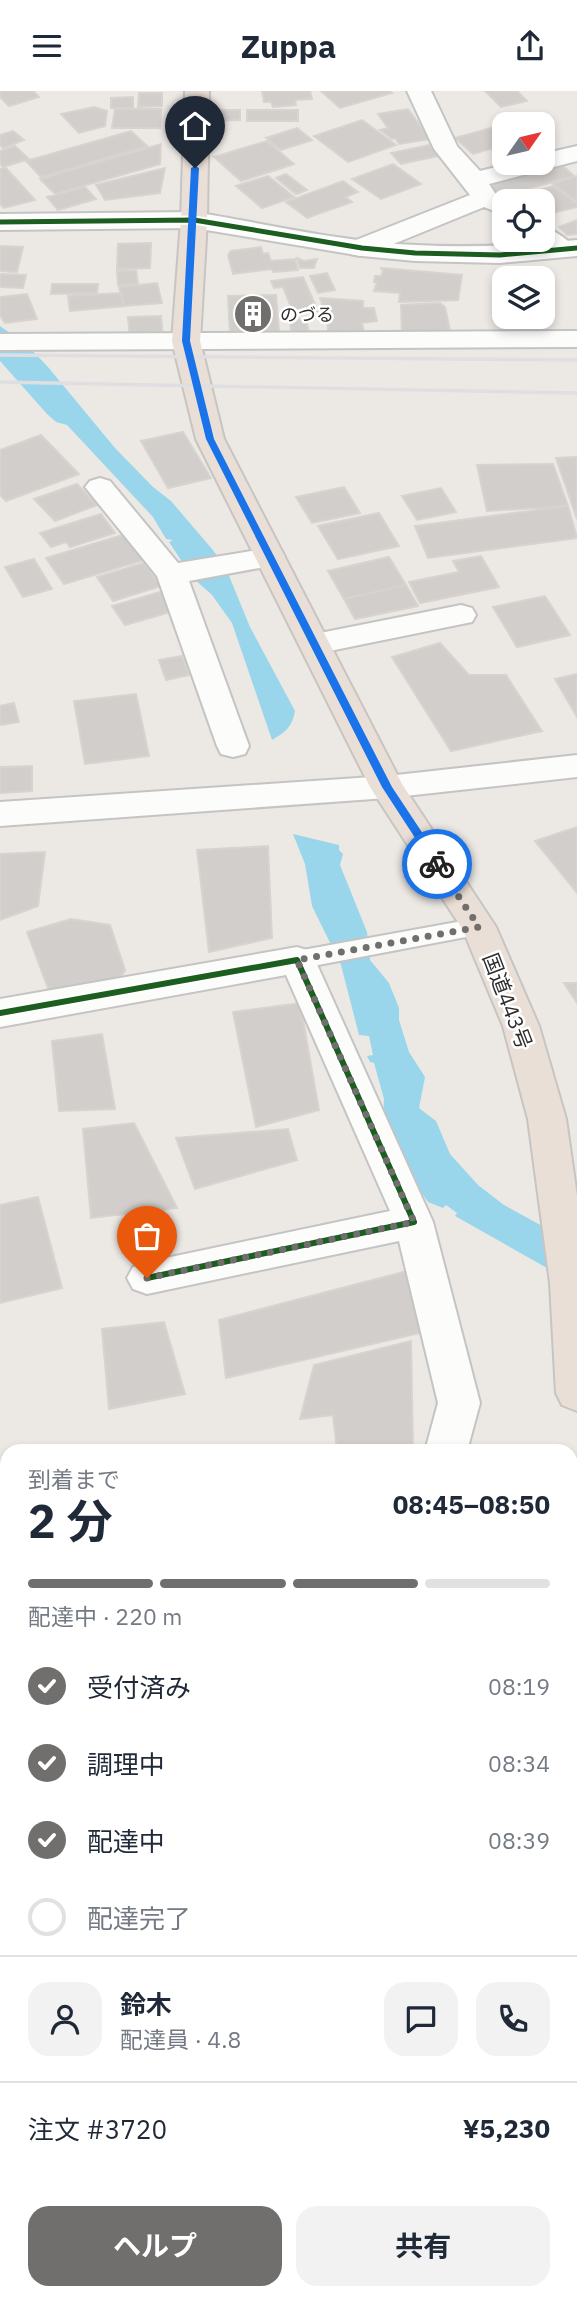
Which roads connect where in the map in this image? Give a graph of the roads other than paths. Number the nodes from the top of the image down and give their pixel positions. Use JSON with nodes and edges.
{"nodes":[{"id":1,"x":197,"y":91,"type":"edge"},
{"id":2,"x":419,"y":91,"type":"edge"},
{"id":3,"x":577,"y":153,"type":"edge"},
{"id":4,"x":555,"y":159,"type":"edge"},
{"id":5,"x":521,"y":175,"type":"edge"},
{"id":6,"x":488,"y":195,"type":"edge"},
{"id":7,"x":194,"y":220,"type":"junction"},
{"id":8,"x":0,"y":222,"type":"edge"},
{"id":9,"x":566,"y":247,"type":"edge"},
{"id":10,"x":360,"y":248,"type":"junction"},
{"id":11,"x":577,"y":339,"type":"edge"},
{"id":12,"x":186,"y":341,"type":"junction"},
{"id":13,"x":0,"y":342,"type":"edge"},
{"id":14,"x":100,"y":487,"type":"dead end"},
{"id":15,"x":270,"y":557,"type":"junction"},
{"id":16,"x":171,"y":574,"type":"junction"},
{"id":17,"x":461,"y":615,"type":"dead end"},
{"id":18,"x":314,"y":645,"type":"junction"},
{"id":19,"x":233,"y":746,"type":"dead end"},
{"id":20,"x":577,"y":766,"type":"edge"},
{"id":21,"x":387,"y":787,"type":"junction"},
{"id":22,"x":0,"y":814,"type":"edge"},
{"id":23,"x":479,"y":927,"type":"junction"},
{"id":24,"x":297,"y":960,"type":"junction"},
{"id":25,"x":0,"y":1013,"type":"edge"},
{"id":26,"x":414,"y":1222,"type":"junction"},
{"id":27,"x":147,"y":1278,"type":"dead end"},
{"id":28,"x":577,"y":1393,"type":"edge"},
{"id":29,"x":448,"y":1444,"type":"edge"}],
"edges":[{"from":1,"to":7,"type":"highway","name":"国道443号"},
{"from":2,"to":6,"type":"street"},
{"from":3,"to":4,"type":"street"},
{"from":5,"to":6,"type":"street"},
{"from":6,"to":10,"type":"street"},
{"from":7,"to":8,"type":"street"},
{"from":7,"to":10,"type":"street"},
{"from":7,"to":12,"type":"highway","name":"国道443号"},
{"from":9,"to":10,"type":"street"},
{"from":11,"to":12,"type":"street"},
{"from":12,"to":13,"type":"street"},
{"from":12,"to":15,"type":"highway","name":"国道443号"},
{"from":14,"to":16,"type":"street"},
{"from":15,"to":16,"type":"street"},
{"from":15,"to":18,"type":"highway","name":"国道443号"},
{"from":16,"to":19,"type":"street"},
{"from":17,"to":18,"type":"street"},
{"from":18,"to":21,"type":"highway","name":"国道443号"},
{"from":20,"to":21,"type":"street"},
{"from":21,"to":22,"type":"street"},
{"from":21,"to":23,"type":"highway","name":"国道443号"},
{"from":23,"to":24,"type":"lane"},
{"from":23,"to":28,"type":"highway","name":"国道443号"},
{"from":24,"to":25,"type":"street"},
{"from":24,"to":26,"type":"street"},
{"from":26,"to":27,"type":"street"},
{"from":26,"to":29,"type":"street"}]}
